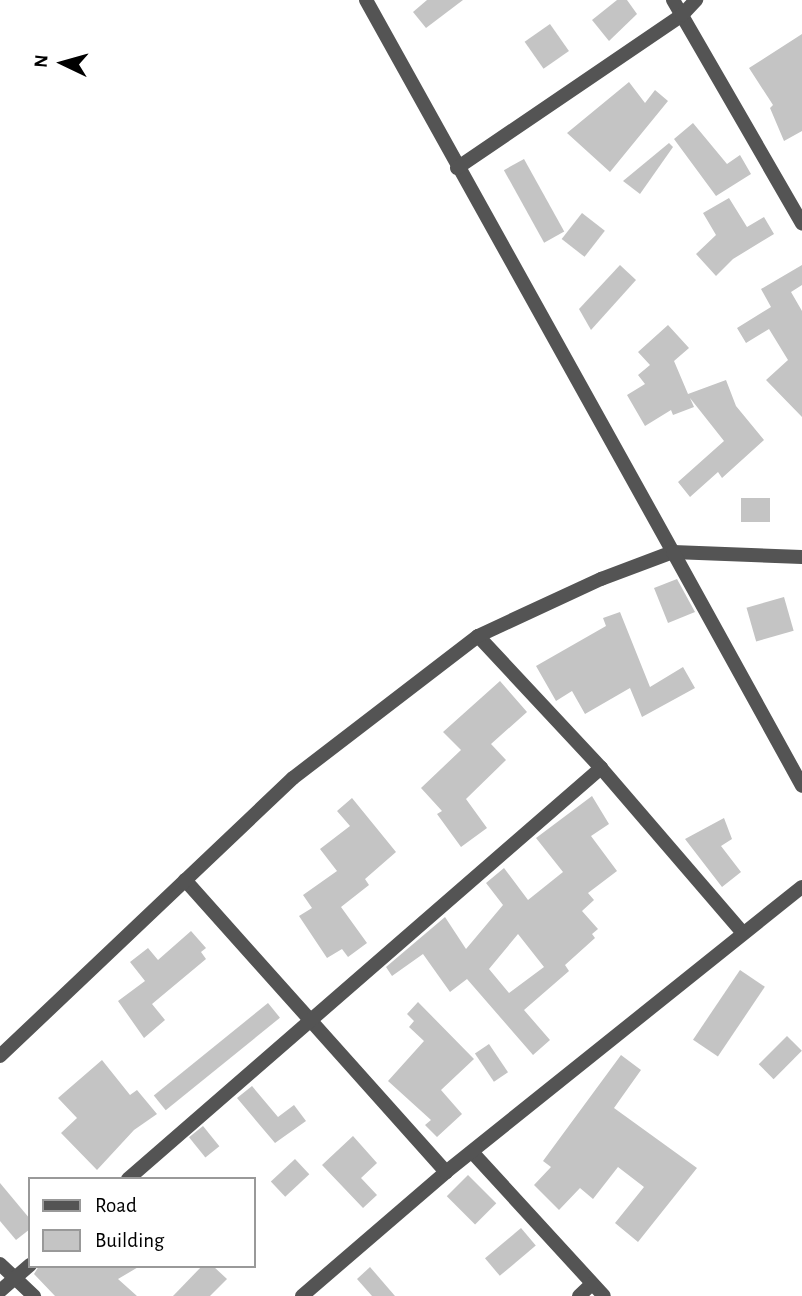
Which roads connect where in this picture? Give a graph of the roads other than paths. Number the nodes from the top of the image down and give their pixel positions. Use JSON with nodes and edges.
{"nodes":[{"id":1,"x":366,"y":0,"type":"edge"},
{"id":2,"x":673,"y":0,"type":"edge"},
{"id":3,"x":696,"y":0,"type":"edge"},
{"id":4,"x":682,"y":15,"type":"junction"},
{"id":5,"x":457,"y":168,"type":"junction"},
{"id":6,"x":802,"y":223,"type":"edge"},
{"id":7,"x":673,"y":552,"type":"junction"},
{"id":8,"x":802,"y":558,"type":"edge"},
{"id":9,"x":478,"y":636,"type":"junction"},
{"id":10,"x":601,"y":768,"type":"junction"},
{"id":11,"x":802,"y":786,"type":"edge"},
{"id":12,"x":185,"y":880,"type":"junction"},
{"id":13,"x":802,"y":887,"type":"edge"},
{"id":14,"x":741,"y":931,"type":"junction"},
{"id":15,"x":307,"y":1022,"type":"junction"},
{"id":16,"x":0,"y":1056,"type":"edge"},
{"id":17,"x":472,"y":1152,"type":"junction"},
{"id":18,"x":446,"y":1172,"type":"junction"},
{"id":19,"x":130,"y":1177,"type":"edge"},
{"id":20,"x":0,"y":1264,"type":"edge"},
{"id":21,"x":28,"y":1267,"type":"edge"},
{"id":22,"x":16,"y":1277,"type":"junction"},
{"id":23,"x":592,"y":1284,"type":"junction"},
{"id":24,"x":0,"y":1291,"type":"edge"},
{"id":25,"x":34,"y":1296,"type":"edge"},
{"id":26,"x":302,"y":1296,"type":"edge"},
{"id":27,"x":579,"y":1296,"type":"edge"},
{"id":28,"x":604,"y":1296,"type":"edge"}],
"edges":[{"from":1,"to":5,"type":"street"},
{"from":2,"to":4,"type":"street"},
{"from":3,"to":4,"type":"street"},
{"from":4,"to":5,"type":"street"},
{"from":4,"to":6,"type":"street"},
{"from":5,"to":7,"type":"street"},
{"from":7,"to":8,"type":"street"},
{"from":7,"to":9,"type":"street"},
{"from":7,"to":11,"type":"street"},
{"from":9,"to":10,"type":"street"},
{"from":9,"to":12,"type":"street"},
{"from":10,"to":14,"type":"street"},
{"from":10,"to":15,"type":"street"},
{"from":12,"to":15,"type":"street"},
{"from":12,"to":16,"type":"street"},
{"from":13,"to":14,"type":"street"},
{"from":14,"to":17,"type":"street"},
{"from":15,"to":18,"type":"street"},
{"from":15,"to":19,"type":"street"},
{"from":17,"to":18,"type":"street"},
{"from":17,"to":23,"type":"street"},
{"from":18,"to":26,"type":"street"},
{"from":20,"to":22,"type":"street"},
{"from":21,"to":22,"type":"street"},
{"from":22,"to":24,"type":"street"},
{"from":22,"to":25,"type":"street"},
{"from":23,"to":27,"type":"street"},
{"from":23,"to":28,"type":"street"}]}
